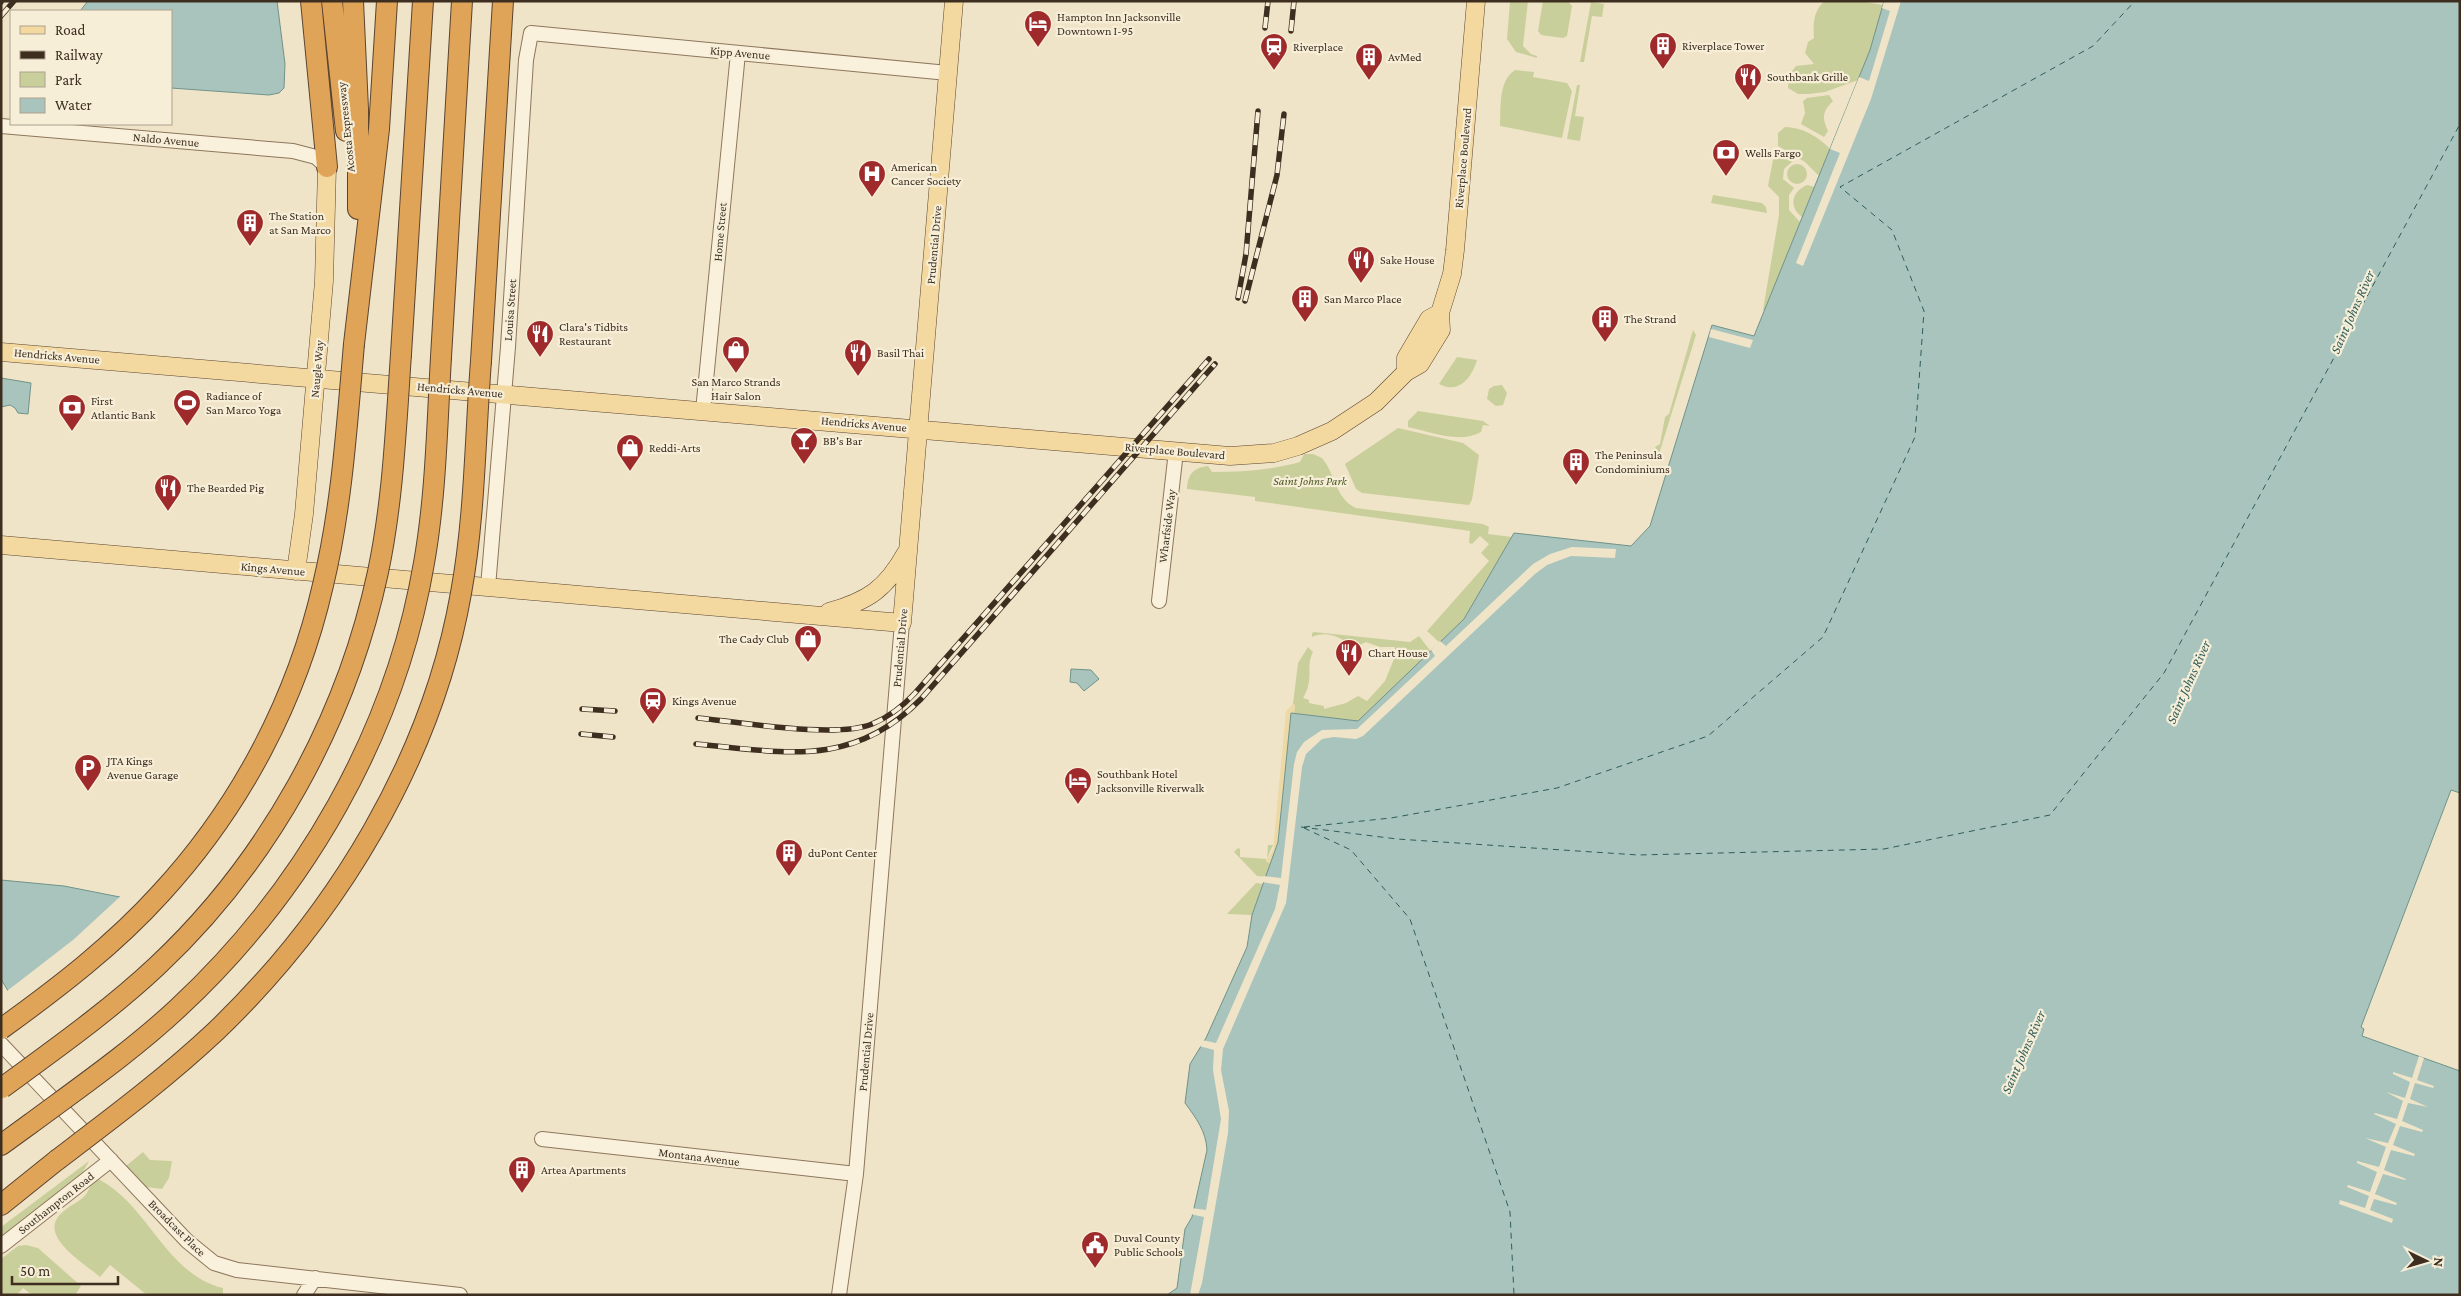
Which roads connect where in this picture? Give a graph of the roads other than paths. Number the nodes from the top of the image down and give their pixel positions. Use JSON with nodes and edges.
{"nodes":[{"id":1,"x":311,"y":1,"type":"edge"},
{"id":2,"x":332,"y":1,"type":"edge"},
{"id":3,"x":353,"y":1,"type":"edge"},
{"id":4,"x":387,"y":1,"type":"edge"},
{"id":5,"x":423,"y":1,"type":"edge"},
{"id":6,"x":462,"y":1,"type":"edge"},
{"id":7,"x":503,"y":1,"type":"edge"},
{"id":8,"x":954,"y":1,"type":"edge"},
{"id":9,"x":1476,"y":1,"type":"edge"},
{"id":10,"x":531,"y":33,"type":"joint"},
{"id":11,"x":738,"y":53,"type":"junction"},
{"id":12,"x":948,"y":73,"type":"junction"},
{"id":13,"x":1,"y":126,"type":"edge"},
{"id":14,"x":326,"y":167,"type":"junction"},
{"id":15,"x":357,"y":253,"type":"junction"},
{"id":16,"x":354,"y":344,"type":"junction"},
{"id":17,"x":1,"y":352,"type":"edge"},
{"id":18,"x":316,"y":378,"type":"junction"},
{"id":19,"x":504,"y":394,"type":"junction"},
{"id":20,"x":703,"y":411,"type":"junction"},
{"id":21,"x":919,"y":429,"type":"junction"},
{"id":22,"x":1176,"y":451,"type":"junction"},
{"id":23,"x":1,"y":545,"type":"edge"},
{"id":24,"x":909,"y":548,"type":"junction"},
{"id":25,"x":296,"y":571,"type":"junction"},
{"id":26,"x":488,"y":587,"type":"junction"},
{"id":27,"x":1159,"y":601,"type":"dead end"},
{"id":28,"x":815,"y":616,"type":"junction"},
{"id":29,"x":902,"y":623,"type":"junction"},
{"id":30,"x":1,"y":1029,"type":"edge"},
{"id":31,"x":6,"y":1049,"type":"edge"},
{"id":32,"x":2,"y":1089,"type":"edge"},
{"id":33,"x":542,"y":1138,"type":"dead end"},
{"id":34,"x":1,"y":1145,"type":"edge"},
{"id":35,"x":112,"y":1160,"type":"junction"},
{"id":36,"x":856,"y":1174,"type":"junction"},
{"id":37,"x":1,"y":1205,"type":"edge"},
{"id":38,"x":1,"y":1246,"type":"edge"},
{"id":39,"x":315,"y":1278,"type":"junction"},
{"id":40,"x":304,"y":1295,"type":"edge"},
{"id":41,"x":460,"y":1295,"type":"edge"},
{"id":42,"x":839,"y":1295,"type":"edge"}],
"edges":[{"from":1,"to":14,"type":"highway"},
{"from":2,"to":15,"type":"highway","name":"Acosta Expressway"},
{"from":3,"to":15,"type":"highway"},
{"from":4,"to":16,"type":"highway"},
{"from":5,"to":32,"type":"highway","bridge":true},
{"from":6,"to":34,"type":"highway","bridge":true},
{"from":7,"to":37,"type":"highway","bridge":true},
{"from":8,"to":12,"type":"main road","name":"Prudential Drive"},
{"from":9,"to":22,"type":"main road","name":"Riverplace Boulevard"},
{"from":10,"to":11,"type":"street","name":"Kipp Avenue"},
{"from":10,"to":19,"type":"street","name":"Louisa Street"},
{"from":11,"to":12,"type":"street","name":"Kipp Avenue"},
{"from":11,"to":20,"type":"street","name":"Home Street"},
{"from":12,"to":21,"type":"main road","name":"Prudential Drive"},
{"from":13,"to":14,"type":"street","name":"Naldo Avenue"},
{"from":14,"to":18,"type":"main road","name":"Naugle Way"},
{"from":15,"to":16,"type":"highway"},
{"from":16,"to":30,"type":"highway","bridge":true},
{"from":17,"to":18,"type":"main road","name":"Hendricks Avenue"},
{"from":18,"to":19,"type":"main road","name":"Hendricks Avenue"},
{"from":18,"to":25,"type":"main road","name":"Naugle Way"},
{"from":19,"to":20,"type":"main road","name":"Hendricks Avenue"},
{"from":19,"to":26,"type":"street","name":"Louisa Street"},
{"from":20,"to":21,"type":"main road","name":"Hendricks Avenue"},
{"from":21,"to":22,"type":"main road","name":"Riverplace Boulevard"},
{"from":21,"to":24,"type":"main road","name":"Prudential Drive"},
{"from":22,"to":27,"type":"street","name":"Wharfside Way"},
{"from":23,"to":25,"type":"main road","name":"Kings Avenue"},
{"from":24,"to":28,"type":"main road"},
{"from":24,"to":29,"type":"main road","name":"Prudential Drive"},
{"from":25,"to":26,"type":"main road","name":"Kings Avenue"},
{"from":26,"to":28,"type":"main road","name":"Kings Avenue"},
{"from":28,"to":29,"type":"main road","name":"Kings Avenue"},
{"from":29,"to":36,"type":"street","name":"Prudential Drive"},
{"from":31,"to":35,"type":"street","name":"Broadcast Place"},
{"from":33,"to":36,"type":"street","name":"Montana Avenue"},
{"from":35,"to":38,"type":"street","name":"Southampton Road"},
{"from":35,"to":39,"type":"street","name":"Broadcast Place"},
{"from":36,"to":42,"type":"street","name":"Prudential Drive"},
{"from":39,"to":40,"type":"street"},
{"from":39,"to":41,"type":"street","name":"Broadcast Place"}]}
